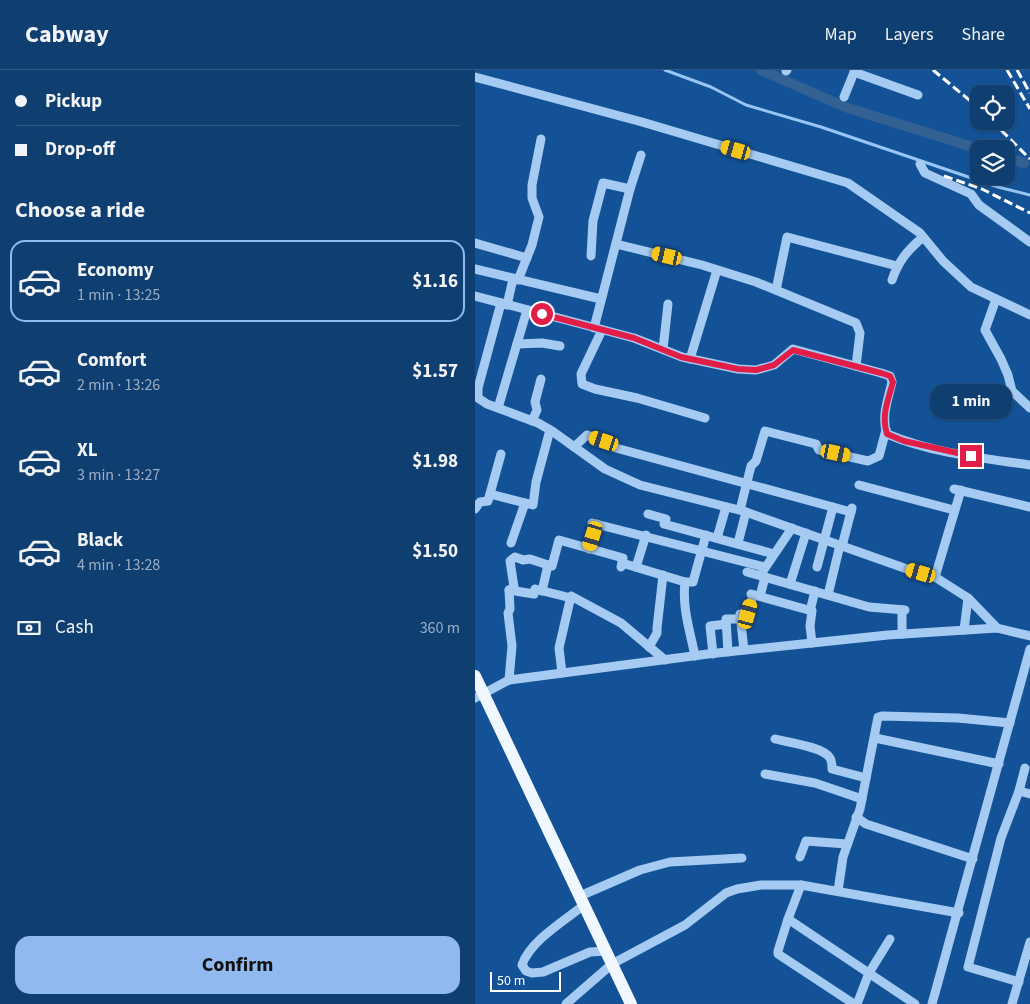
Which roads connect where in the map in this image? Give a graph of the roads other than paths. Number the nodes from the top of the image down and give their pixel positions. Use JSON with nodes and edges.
{"nodes":[{"id":1,"x":854,"y":71,"type":"edge"},
{"id":2,"x":475,"y":77,"type":"edge"},
{"id":3,"x":918,"y":95,"type":"dead end"},
{"id":4,"x":844,"y":97,"type":"dead end"},
{"id":5,"x":541,"y":140,"type":"dead end"},
{"id":6,"x":641,"y":155,"type":"dead end"},
{"id":7,"x":920,"y":164,"type":"dead end"},
{"id":8,"x":630,"y":189,"type":"junction"},
{"id":9,"x":923,"y":237,"type":"junction"},
{"id":10,"x":1030,"y":242,"type":"edge"},
{"id":11,"x":475,"y":243,"type":"edge"},
{"id":12,"x":616,"y":244,"type":"junction"},
{"id":13,"x":591,"y":256,"type":"dead end"},
{"id":14,"x":527,"y":258,"type":"junction"},
{"id":15,"x":897,"y":266,"type":"junction"},
{"id":16,"x":475,"y":269,"type":"edge"},
{"id":17,"x":717,"y":270,"type":"junction"},
{"id":18,"x":515,"y":280,"type":"junction"},
{"id":19,"x":892,"y":280,"type":"dead end"},
{"id":20,"x":776,"y":290,"type":"junction"},
{"id":21,"x":475,"y":296,"type":"edge"},
{"id":22,"x":601,"y":299,"type":"junction"},
{"id":23,"x":996,"y":299,"type":"junction"},
{"id":24,"x":504,"y":304,"type":"junction"},
{"id":25,"x":668,"y":304,"type":"dead end"},
{"id":26,"x":527,"y":310,"type":"junction"},
{"id":27,"x":1030,"y":315,"type":"edge"},
{"id":28,"x":598,"y":329,"type":"junction"},
{"id":29,"x":517,"y":344,"type":"junction"},
{"id":30,"x":559,"y":346,"type":"dead end"},
{"id":31,"x":663,"y":349,"type":"junction"},
{"id":32,"x":690,"y":359,"type":"junction"},
{"id":33,"x":856,"y":366,"type":"junction"},
{"id":34,"x":541,"y":378,"type":"dead end"},
{"id":35,"x":476,"y":397,"type":"edge"},
{"id":36,"x":498,"y":408,"type":"junction"},
{"id":37,"x":1030,"y":408,"type":"edge"},
{"id":38,"x":705,"y":418,"type":"dead end"},
{"id":39,"x":532,"y":421,"type":"junction"},
{"id":40,"x":550,"y":430,"type":"junction"},
{"id":41,"x":886,"y":430,"type":"junction"},
{"id":42,"x":574,"y":447,"type":"junction"},
{"id":43,"x":501,"y":454,"type":"dead end"},
{"id":44,"x":1030,"y":464,"type":"edge"},
{"id":45,"x":746,"y":484,"type":"junction"},
{"id":46,"x":859,"y":485,"type":"dead end"},
{"id":47,"x":490,"y":494,"type":"junction"},
{"id":48,"x":525,"y":504,"type":"junction"},
{"id":49,"x":726,"y":506,"type":"junction"},
{"id":50,"x":833,"y":507,"type":"junction"},
{"id":51,"x":1030,"y":507,"type":"edge"},
{"id":52,"x":475,"y":509,"type":"edge"},
{"id":53,"x":954,"y":510,"type":"junction"},
{"id":54,"x":743,"y":511,"type":"junction"},
{"id":55,"x":649,"y":514,"type":"dead end"},
{"id":56,"x":791,"y":528,"type":"junction"},
{"id":57,"x":685,"y":529,"type":"junction"},
{"id":58,"x":806,"y":533,"type":"junction"},
{"id":59,"x":706,"y":535,"type":"junction"},
{"id":60,"x":645,"y":536,"type":"junction"},
{"id":61,"x":717,"y":538,"type":"junction"},
{"id":62,"x":824,"y":540,"type":"junction"},
{"id":63,"x":511,"y":543,"type":"dead end"},
{"id":64,"x":738,"y":543,"type":"junction"},
{"id":65,"x":680,"y":545,"type":"junction"},
{"id":66,"x":841,"y":546,"type":"junction"},
{"id":67,"x":589,"y":548,"type":"junction"},
{"id":68,"x":702,"y":551,"type":"junction"},
{"id":69,"x":774,"y":554,"type":"junction"},
{"id":70,"x":548,"y":566,"type":"junction"},
{"id":71,"x":636,"y":567,"type":"junction"},
{"id":72,"x":817,"y":567,"type":"dead end"},
{"id":73,"x":747,"y":572,"type":"dead end"},
{"id":74,"x":763,"y":573,"type":"junction"},
{"id":75,"x":663,"y":575,"type":"junction"},
{"id":76,"x":935,"y":577,"type":"junction"},
{"id":77,"x":685,"y":582,"type":"junction"},
{"id":78,"x":790,"y":584,"type":"junction"},
{"id":79,"x":509,"y":590,"type":"junction"},
{"id":80,"x":542,"y":591,"type":"junction"},
{"id":81,"x":815,"y":591,"type":"junction"},
{"id":82,"x":755,"y":595,"type":"junction"},
{"id":83,"x":828,"y":595,"type":"junction"},
{"id":84,"x":571,"y":598,"type":"junction"},
{"id":85,"x":968,"y":598,"type":"junction"},
{"id":86,"x":810,"y":611,"type":"junction"},
{"id":87,"x":740,"y":619,"type":"junction"},
{"id":88,"x":726,"y":624,"type":"junction"},
{"id":89,"x":997,"y":628,"type":"junction"},
{"id":90,"x":964,"y":630,"type":"junction"},
{"id":91,"x":902,"y":634,"type":"junction"},
{"id":92,"x":1030,"y":636,"type":"edge"},
{"id":93,"x":812,"y":643,"type":"junction"},
{"id":94,"x":649,"y":647,"type":"junction"},
{"id":95,"x":1030,"y":649,"type":"edge"},
{"id":96,"x":744,"y":650,"type":"junction"},
{"id":97,"x":728,"y":652,"type":"junction"},
{"id":98,"x":713,"y":654,"type":"junction"},
{"id":99,"x":695,"y":656,"type":"junction"},
{"id":100,"x":665,"y":660,"type":"junction"},
{"id":101,"x":561,"y":673,"type":"junction"},
{"id":102,"x":475,"y":676,"type":"edge"},
{"id":103,"x":509,"y":680,"type":"junction"},
{"id":104,"x":479,"y":695,"type":"edge"},
{"id":105,"x":1010,"y":723,"type":"junction"},
{"id":106,"x":875,"y":738,"type":"junction"},
{"id":107,"x":775,"y":739,"type":"dead end"},
{"id":108,"x":999,"y":764,"type":"junction"},
{"id":109,"x":1025,"y":768,"type":"dead end"},
{"id":110,"x":765,"y":774,"type":"dead end"},
{"id":111,"x":866,"y":778,"type":"junction"},
{"id":112,"x":1019,"y":791,"type":"junction"},
{"id":113,"x":1030,"y":794,"type":"edge"},
{"id":114,"x":862,"y":800,"type":"junction"},
{"id":115,"x":856,"y":817,"type":"junction"},
{"id":116,"x":847,"y":844,"type":"junction"},
{"id":117,"x":800,"y":857,"type":"dead end"},
{"id":118,"x":742,"y":858,"type":"dead end"},
{"id":119,"x":973,"y":859,"type":"junction"},
{"id":120,"x":801,"y":885,"type":"junction"},
{"id":121,"x":838,"y":891,"type":"junction"},
{"id":122,"x":582,"y":900,"type":"junction"},
{"id":123,"x":959,"y":913,"type":"junction"},
{"id":124,"x":788,"y":919,"type":"junction"},
{"id":125,"x":890,"y":939,"type":"dead end"},
{"id":126,"x":1030,"y":942,"type":"edge"},
{"id":127,"x":606,"y":951,"type":"junction"},
{"id":128,"x":612,"y":964,"type":"junction"},
{"id":129,"x":869,"y":973,"type":"junction"},
{"id":130,"x":1019,"y":982,"type":"junction"},
{"id":131,"x":566,"y":1004,"type":"edge"},
{"id":132,"x":631,"y":1004,"type":"edge"},
{"id":133,"x":856,"y":1004,"type":"edge"},
{"id":134,"x":915,"y":1004,"type":"edge"},
{"id":135,"x":933,"y":1004,"type":"edge"},
{"id":136,"x":1012,"y":1004,"type":"edge"}],
"edges":[{"from":1,"to":3,"type":"street"},
{"from":1,"to":4,"type":"street"},
{"from":2,"to":9,"type":"street"},
{"from":5,"to":14,"type":"street"},
{"from":6,"to":8,"type":"street"},
{"from":7,"to":10,"type":"street"},
{"from":8,"to":12,"type":"street"},
{"from":8,"to":13,"type":"street"},
{"from":9,"to":15,"type":"street"},
{"from":9,"to":23,"type":"street"},
{"from":11,"to":14,"type":"street"},
{"from":12,"to":17,"type":"street"},
{"from":12,"to":22,"type":"street"},
{"from":14,"to":18,"type":"street"},
{"from":15,"to":19,"type":"street"},
{"from":15,"to":20,"type":"street"},
{"from":16,"to":18,"type":"street"},
{"from":17,"to":20,"type":"street"},
{"from":17,"to":32,"type":"street"},
{"from":18,"to":22,"type":"street"},
{"from":18,"to":24,"type":"street"},
{"from":20,"to":33,"type":"street"},
{"from":21,"to":24,"type":"street"},
{"from":22,"to":28,"type":"street"},
{"from":23,"to":27,"type":"street"},
{"from":23,"to":37,"type":"street"},
{"from":24,"to":26,"type":"street"},
{"from":24,"to":35,"type":"street"},
{"from":25,"to":31,"type":"street"},
{"from":26,"to":28,"type":"street"},
{"from":26,"to":29,"type":"street"},
{"from":28,"to":31,"type":"street"},
{"from":28,"to":38,"type":"street"},
{"from":29,"to":30,"type":"street"},
{"from":29,"to":36,"type":"street"},
{"from":31,"to":32,"type":"street"},
{"from":32,"to":33,"type":"street"},
{"from":33,"to":41,"type":"street"},
{"from":34,"to":39,"type":"street"},
{"from":35,"to":36,"type":"street"},
{"from":36,"to":39,"type":"street"},
{"from":39,"to":40,"type":"street"},
{"from":40,"to":42,"type":"street"},
{"from":40,"to":48,"type":"street"},
{"from":41,"to":44,"type":"street"},
{"from":41,"to":45,"type":"street"},
{"from":42,"to":45,"type":"street"},
{"from":42,"to":49,"type":"street"},
{"from":43,"to":47,"type":"street"},
{"from":45,"to":50,"type":"street"},
{"from":45,"to":54,"type":"street"},
{"from":46,"to":53,"type":"street"},
{"from":47,"to":48,"type":"street"},
{"from":47,"to":52,"type":"street"},
{"from":48,"to":63,"type":"street"},
{"from":49,"to":54,"type":"street"},
{"from":49,"to":61,"type":"street"},
{"from":50,"to":62,"type":"street"},
{"from":50,"to":66,"type":"street"},
{"from":51,"to":53,"type":"street"},
{"from":53,"to":76,"type":"street"},
{"from":54,"to":56,"type":"street"},
{"from":54,"to":64,"type":"street"},
{"from":55,"to":57,"type":"street"},
{"from":56,"to":58,"type":"street"},
{"from":56,"to":69,"type":"street"},
{"from":57,"to":59,"type":"street"},
{"from":57,"to":65,"type":"street"},
{"from":58,"to":62,"type":"street"},
{"from":58,"to":78,"type":"street"},
{"from":59,"to":61,"type":"street"},
{"from":59,"to":68,"type":"street"},
{"from":60,"to":65,"type":"street"},
{"from":60,"to":67,"type":"street"},
{"from":60,"to":71,"type":"street"},
{"from":61,"to":64,"type":"street"},
{"from":62,"to":66,"type":"street"},
{"from":62,"to":72,"type":"street"},
{"from":64,"to":69,"type":"street"},
{"from":65,"to":68,"type":"street"},
{"from":66,"to":76,"type":"street"},
{"from":66,"to":83,"type":"street"},
{"from":67,"to":70,"type":"street"},
{"from":67,"to":71,"type":"street"},
{"from":68,"to":74,"type":"street"},
{"from":68,"to":77,"type":"street"},
{"from":69,"to":74,"type":"street"},
{"from":70,"to":79,"type":"street"},
{"from":70,"to":80,"type":"street"},
{"from":71,"to":75,"type":"street"},
{"from":73,"to":74,"type":"street"},
{"from":74,"to":78,"type":"street"},
{"from":74,"to":82,"type":"street"},
{"from":75,"to":77,"type":"street"},
{"from":75,"to":94,"type":"street"},
{"from":76,"to":85,"type":"street"},
{"from":77,"to":99,"type":"street"},
{"from":78,"to":81,"type":"street"},
{"from":79,"to":80,"type":"street"},
{"from":79,"to":103,"type":"street"},
{"from":80,"to":84,"type":"street"},
{"from":81,"to":83,"type":"street"},
{"from":81,"to":86,"type":"street"},
{"from":82,"to":86,"type":"street"},
{"from":82,"to":87,"type":"street"},
{"from":83,"to":91,"type":"street"},
{"from":84,"to":94,"type":"street"},
{"from":84,"to":101,"type":"street"},
{"from":85,"to":89,"type":"street"},
{"from":85,"to":90,"type":"street"},
{"from":86,"to":93,"type":"street"},
{"from":87,"to":88,"type":"street"},
{"from":87,"to":96,"type":"street"},
{"from":88,"to":97,"type":"street"},
{"from":88,"to":98,"type":"street"},
{"from":89,"to":90,"type":"street"},
{"from":89,"to":92,"type":"street"},
{"from":90,"to":91,"type":"street"},
{"from":91,"to":93,"type":"street"},
{"from":93,"to":96,"type":"street"},
{"from":94,"to":100,"type":"street"},
{"from":95,"to":105,"type":"street"},
{"from":96,"to":97,"type":"street"},
{"from":97,"to":98,"type":"street"},
{"from":98,"to":99,"type":"street"},
{"from":99,"to":100,"type":"street"},
{"from":100,"to":101,"type":"street"},
{"from":101,"to":103,"type":"street"},
{"from":102,"to":104,"type":"main road"},
{"from":103,"to":104,"type":"street"},
{"from":104,"to":122,"type":"main road"},
{"from":105,"to":106,"type":"street"},
{"from":105,"to":108,"type":"street"},
{"from":106,"to":108,"type":"street"},
{"from":106,"to":111,"type":"street"},
{"from":107,"to":111,"type":"street"},
{"from":108,"to":119,"type":"street"},
{"from":109,"to":112,"type":"street"},
{"from":110,"to":114,"type":"street"},
{"from":111,"to":114,"type":"street"},
{"from":112,"to":113,"type":"street"},
{"from":112,"to":130,"type":"street"},
{"from":114,"to":115,"type":"street"},
{"from":115,"to":116,"type":"street"},
{"from":115,"to":119,"type":"street"},
{"from":116,"to":117,"type":"street"},
{"from":116,"to":121,"type":"street"},
{"from":118,"to":122,"type":"street"},
{"from":119,"to":123,"type":"street"},
{"from":120,"to":121,"type":"street"},
{"from":120,"to":124,"type":"street"},
{"from":120,"to":128,"type":"street"},
{"from":121,"to":123,"type":"street"},
{"from":122,"to":127,"type":"main road"},
{"from":122,"to":127,"type":"street"},
{"from":123,"to":135,"type":"street"},
{"from":124,"to":129,"type":"street"},
{"from":124,"to":133,"type":"street"},
{"from":125,"to":129,"type":"street"},
{"from":126,"to":130,"type":"street"},
{"from":127,"to":128,"type":"main road"},
{"from":128,"to":131,"type":"street"},
{"from":128,"to":132,"type":"main road"},
{"from":129,"to":133,"type":"street"},
{"from":129,"to":134,"type":"street"},
{"from":130,"to":136,"type":"street"}]}
